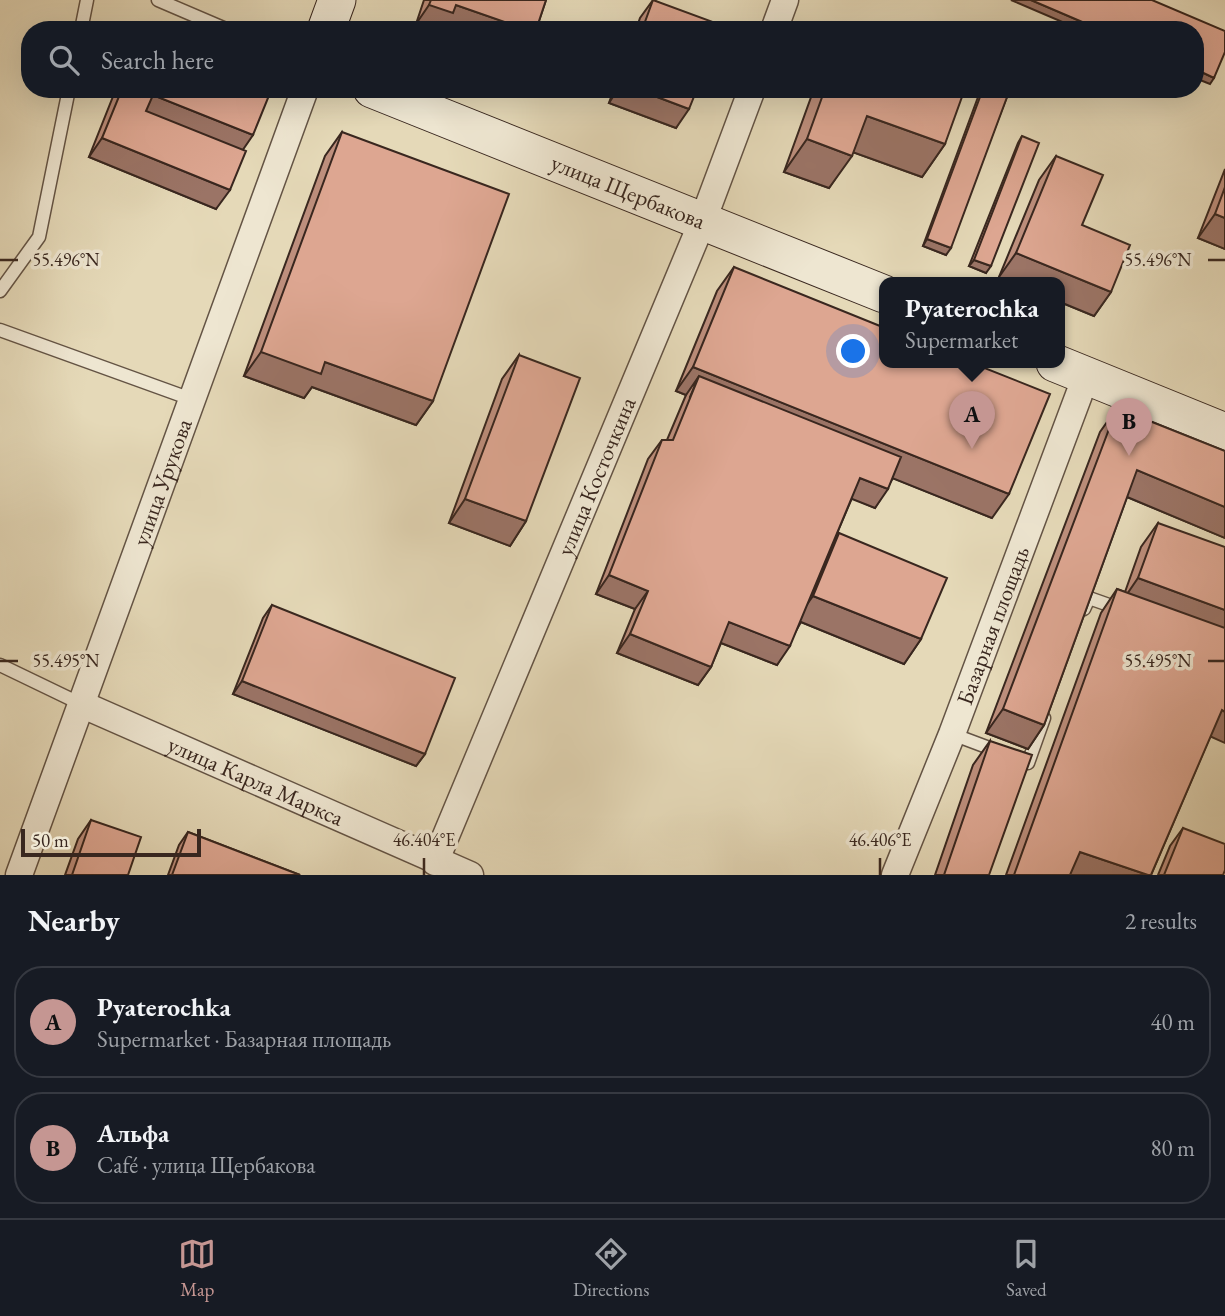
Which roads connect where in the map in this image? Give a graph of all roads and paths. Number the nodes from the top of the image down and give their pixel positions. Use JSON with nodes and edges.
{"nodes":[{"id":1,"x":87,"y":0,"type":"edge"},
{"id":2,"x":158,"y":0,"type":"edge"},
{"id":3,"x":337,"y":0,"type":"edge"},
{"id":4,"x":785,"y":0,"type":"edge"},
{"id":5,"x":83,"y":21,"type":"edge"},
{"id":6,"x":207,"y":21,"type":"edge"},
{"id":7,"x":329,"y":21,"type":"edge"},
{"id":8,"x":777,"y":21,"type":"edge"},
{"id":9,"x":67,"y":98,"type":"edge"},
{"id":10,"x":302,"y":98,"type":"edge"},
{"id":11,"x":395,"y":98,"type":"edge"},
{"id":12,"x":749,"y":98,"type":"edge"},
{"id":13,"x":703,"y":220,"type":"junction"},
{"id":14,"x":0,"y":292,"type":"edge"},
{"id":15,"x":879,"y":292,"type":"edge"},
{"id":16,"x":0,"y":330,"type":"edge"},
{"id":17,"x":1071,"y":370,"type":"edge"},
{"id":18,"x":191,"y":398,"type":"junction"},
{"id":19,"x":1225,"y":432,"type":"edge"},
{"id":20,"x":1138,"y":615,"type":"edge"},
{"id":21,"x":1079,"y":623,"type":"edge"},
{"id":22,"x":0,"y":665,"type":"edge"},
{"id":23,"x":81,"y":704,"type":"junction"},
{"id":24,"x":1046,"y":712,"type":"edge"},
{"id":25,"x":952,"y":734,"type":"junction"},
{"id":26,"x":435,"y":862,"type":"junction"},
{"id":27,"x":19,"y":875,"type":"edge"},
{"id":28,"x":470,"y":875,"type":"edge"},
{"id":29,"x":895,"y":875,"type":"edge"}],
"edges":[{"from":1,"to":5,"type":"lane"},
{"from":2,"to":6,"type":"lane"},
{"from":3,"to":7,"type":"street"},
{"from":4,"to":8,"type":"street"},
{"from":9,"to":14,"type":"lane"},
{"from":10,"to":18,"type":"street","name":"улица Урукова"},
{"from":11,"to":13,"type":"street","name":"улица Щербакова"},
{"from":12,"to":13,"type":"street","name":"улица Косточкина"},
{"from":13,"to":15,"type":"street","name":"улица Щербакова"},
{"from":13,"to":26,"type":"street","name":"улица Косточкина"},
{"from":16,"to":18,"type":"lane"},
{"from":17,"to":19,"type":"street"},
{"from":17,"to":25,"type":"street","name":"Базарная площадь"},
{"from":18,"to":23,"type":"street","name":"улица Урукова"},
{"from":20,"to":21,"type":"lane"},
{"from":22,"to":23,"type":"lane"},
{"from":23,"to":26,"type":"street","name":"улица Карла Маркса"},
{"from":23,"to":27,"type":"street","name":"улица Урукова"},
{"from":24,"to":25,"type":"lane"},
{"from":25,"to":29,"type":"street","name":"Базарная площадь"},
{"from":26,"to":28,"type":"street","name":"улица Карла Маркса"}]}
